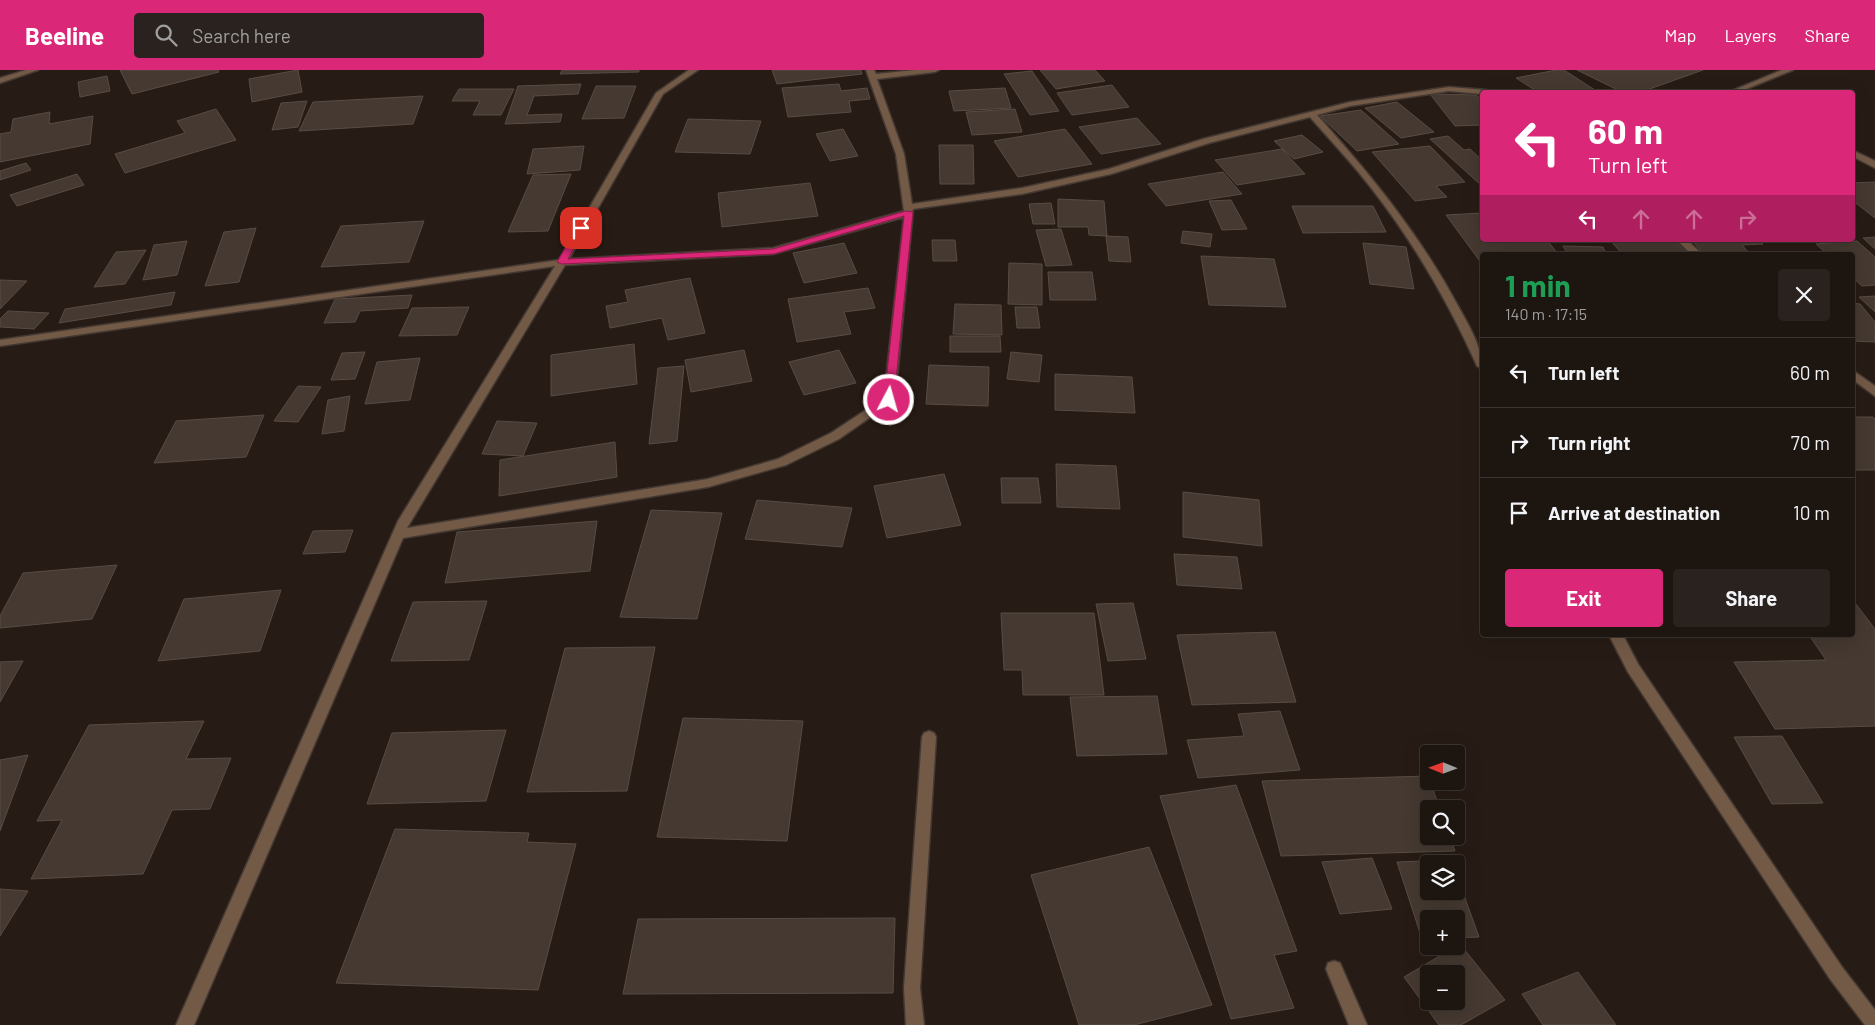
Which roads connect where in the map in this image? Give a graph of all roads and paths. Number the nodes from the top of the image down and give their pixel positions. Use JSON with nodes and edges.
{"nodes":[{"id":1,"x":34,"y":70,"type":"edge"},
{"id":2,"x":694,"y":70,"type":"edge"},
{"id":3,"x":935,"y":70,"type":"edge"},
{"id":4,"x":1789,"y":70,"type":"edge"},
{"id":5,"x":872,"y":73,"type":"edge"},
{"id":6,"x":0,"y":81,"type":"edge"},
{"id":7,"x":1746,"y":90,"type":"edge"},
{"id":8,"x":1480,"y":92,"type":"edge"},
{"id":9,"x":1312,"y":114,"type":"junction"},
{"id":10,"x":1855,"y":154,"type":"edge"},
{"id":11,"x":1875,"y":165,"type":"edge"},
{"id":12,"x":908,"y":210,"type":"junction"},
{"id":13,"x":1684,"y":242,"type":"edge"},
{"id":14,"x":1695,"y":252,"type":"edge"},
{"id":15,"x":562,"y":262,"type":"junction"},
{"id":16,"x":0,"y":343,"type":"edge"},
{"id":17,"x":1480,"y":361,"type":"edge"},
{"id":18,"x":1855,"y":375,"type":"edge"},
{"id":19,"x":1875,"y":392,"type":"edge"},
{"id":20,"x":398,"y":534,"type":"junction"},
{"id":21,"x":1617,"y":637,"type":"edge"},
{"id":22,"x":929,"y":737,"type":"dead end"},
{"id":23,"x":1334,"y":969,"type":"dead end"},
{"id":24,"x":1875,"y":1024,"type":"edge"},
{"id":25,"x":185,"y":1025,"type":"edge"},
{"id":26,"x":915,"y":1025,"type":"edge"},
{"id":27,"x":1358,"y":1025,"type":"edge"}],
"edges":[{"from":1,"to":6,"type":"street"},
{"from":2,"to":15,"type":"street"},
{"from":3,"to":5,"type":"street"},
{"from":4,"to":7,"type":"street"},
{"from":5,"to":12,"type":"street"},
{"from":8,"to":9,"type":"street"},
{"from":9,"to":12,"type":"street"},
{"from":9,"to":17,"type":"street"},
{"from":10,"to":11,"type":"street"},
{"from":12,"to":15,"type":"street"},
{"from":12,"to":20,"type":"street"},
{"from":13,"to":14,"type":"street"},
{"from":15,"to":16,"type":"street"},
{"from":15,"to":20,"type":"street"},
{"from":18,"to":19,"type":"street"},
{"from":20,"to":25,"type":"street"},
{"from":21,"to":24,"type":"street"},
{"from":22,"to":26,"type":"street"},
{"from":23,"to":27,"type":"street"}]}
